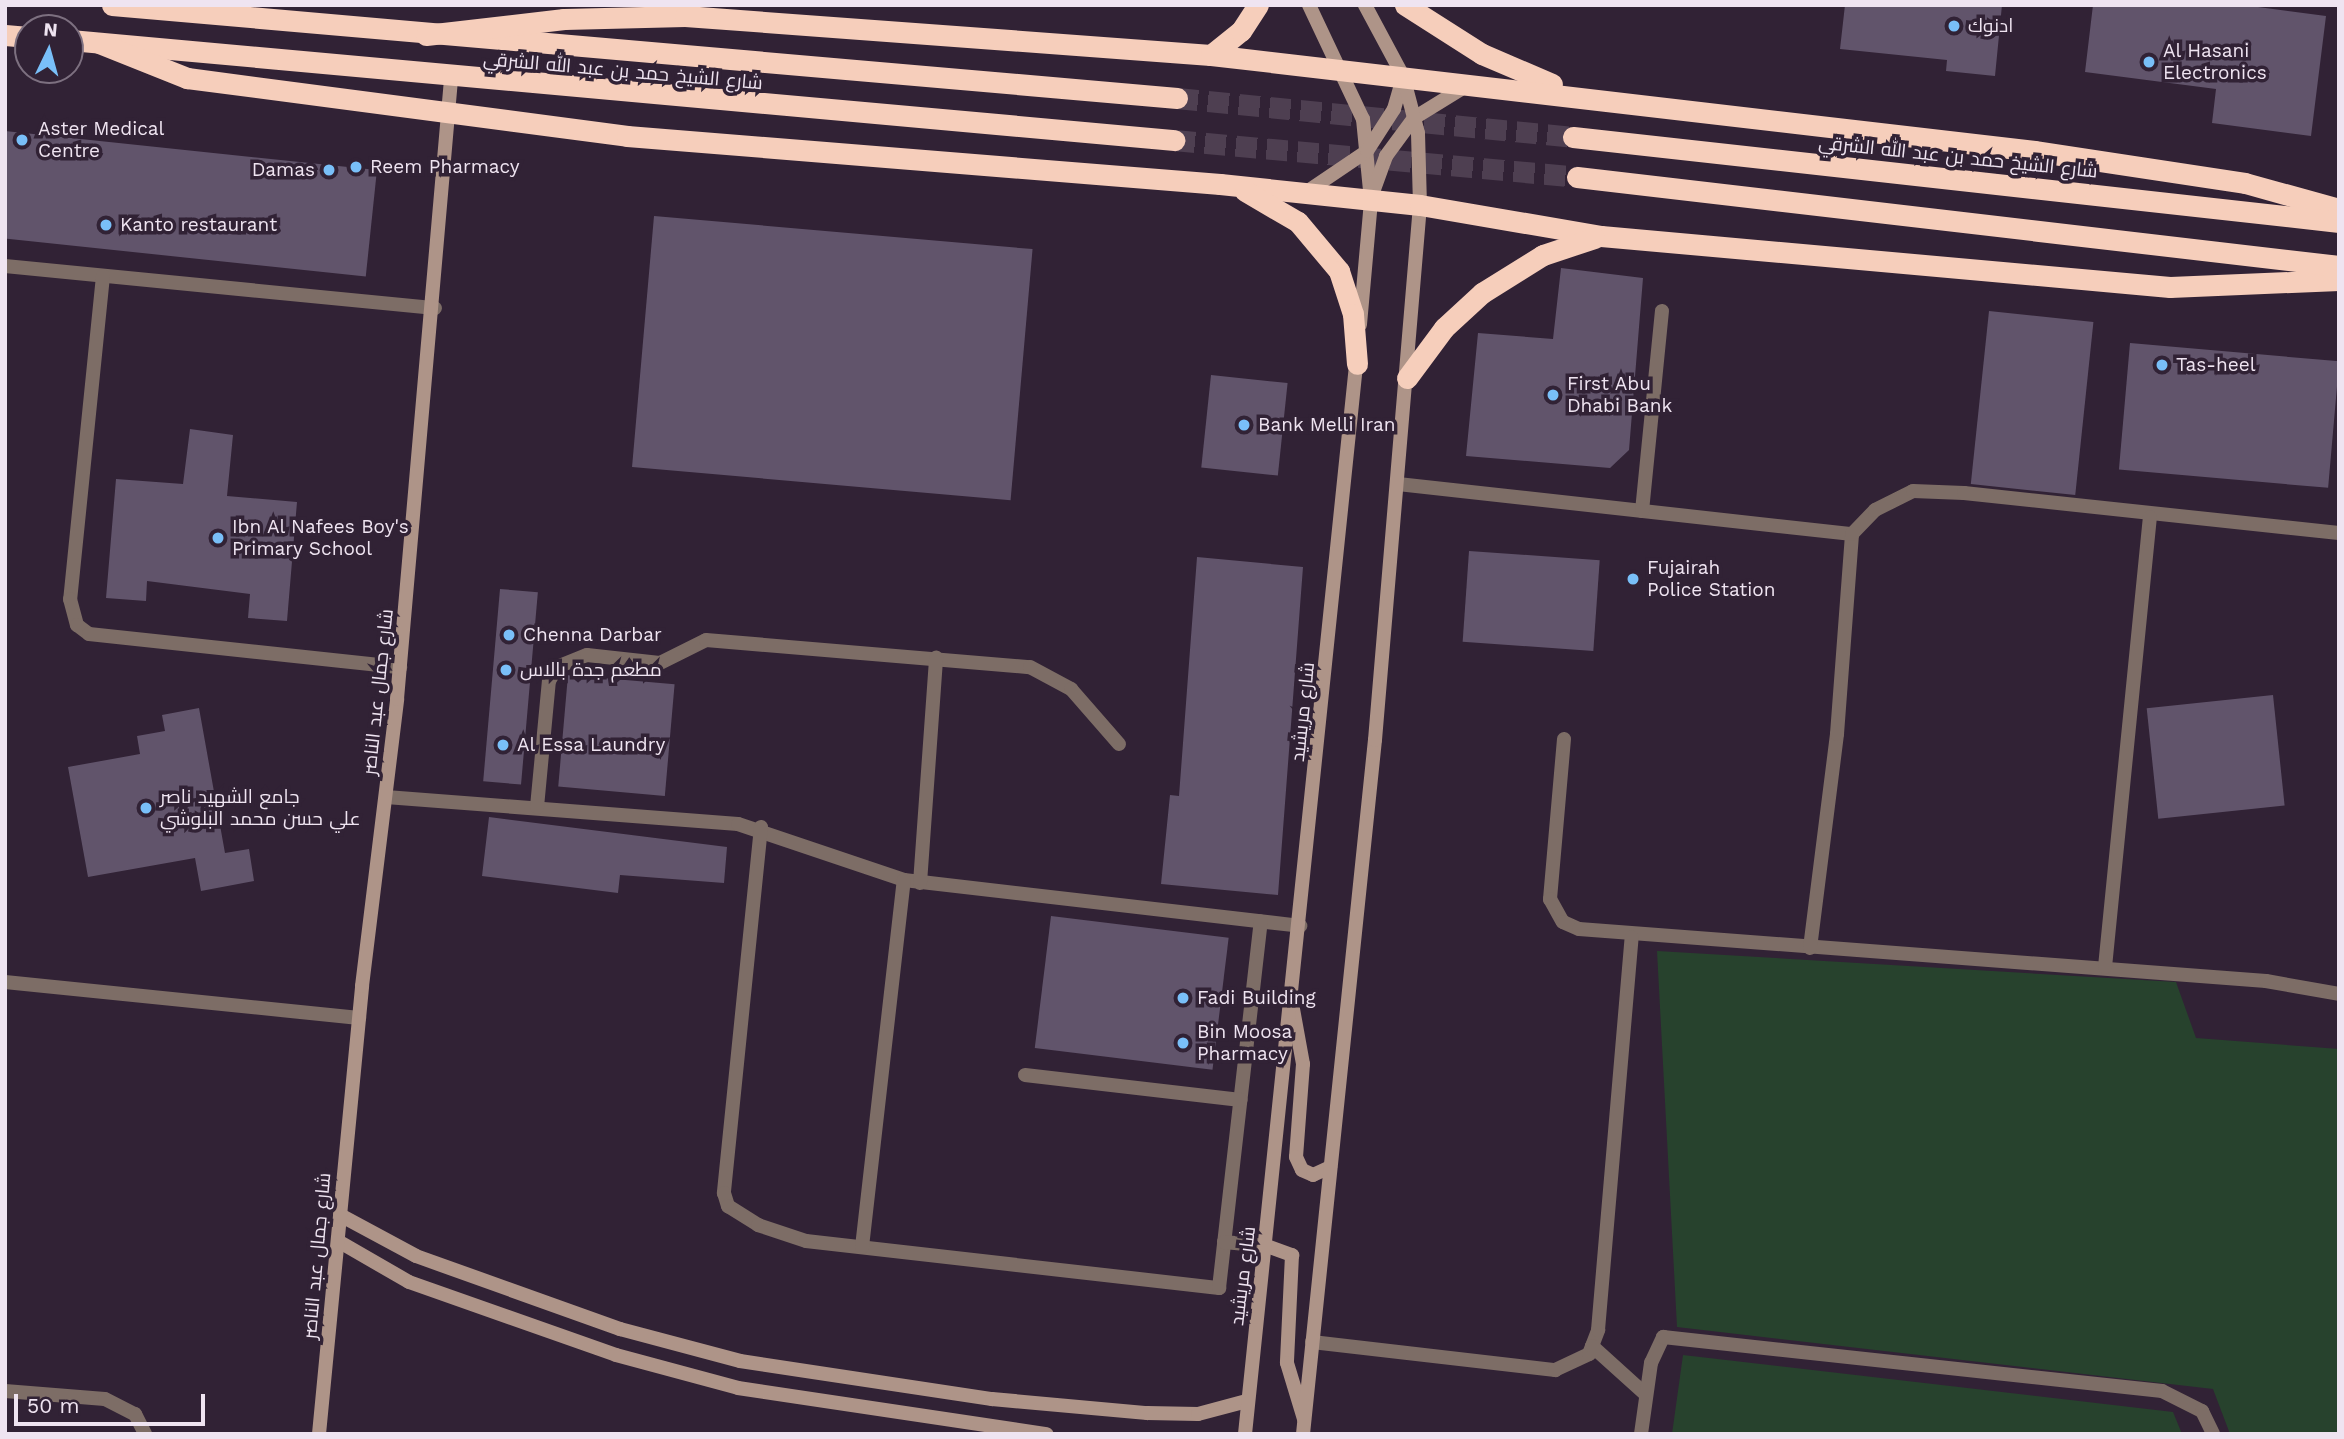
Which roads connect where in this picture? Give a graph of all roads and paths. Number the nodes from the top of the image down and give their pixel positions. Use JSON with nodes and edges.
{"nodes":[{"id":1,"x":112,"y":5,"type":"edge"},
{"id":2,"x":227,"y":5,"type":"edge"},
{"id":3,"x":1258,"y":5,"type":"edge"},
{"id":4,"x":1309,"y":5,"type":"edge"},
{"id":5,"x":1365,"y":5,"type":"edge"},
{"id":6,"x":1405,"y":5,"type":"edge"},
{"id":7,"x":671,"y":11,"type":"edge"},
{"id":8,"x":598,"y":12,"type":"edge"},
{"id":9,"x":245,"y":20,"type":"junction"},
{"id":10,"x":426,"y":35,"type":"junction"},
{"id":11,"x":84,"y":41,"type":"edge"},
{"id":12,"x":99,"y":43,"type":"junction"},
{"id":13,"x":1211,"y":55,"type":"junction"},
{"id":14,"x":1345,"y":69,"type":"junction"},
{"id":15,"x":1403,"y":76,"type":"junction"},
{"id":16,"x":451,"y":79,"type":"junction"},
{"id":17,"x":1472,"y":83,"type":"junction"},
{"id":18,"x":1591,"y":96,"type":"junction"},
{"id":19,"x":1177,"y":98,"type":"tunnel mouth"},
{"id":20,"x":448,"y":116,"type":"junction"},
{"id":21,"x":1413,"y":118,"type":"junction"},
{"id":22,"x":1573,"y":137,"type":"tunnel mouth"},
{"id":23,"x":1174,"y":140,"type":"tunnel mouth"},
{"id":24,"x":1367,"y":152,"type":"junction"},
{"id":25,"x":1577,"y":177,"type":"tunnel mouth"},
{"id":26,"x":1220,"y":184,"type":"junction"},
{"id":27,"x":1304,"y":193,"type":"junction"},
{"id":28,"x":1371,"y":201,"type":"junction"},
{"id":29,"x":1420,"y":205,"type":"junction"},
{"id":30,"x":2339,"y":209,"type":"edge"},
{"id":31,"x":2339,"y":222,"type":"edge"},
{"id":32,"x":1601,"y":236,"type":"junction"},
{"id":33,"x":5,"y":266,"type":"edge"},
{"id":34,"x":2339,"y":266,"type":"edge"},
{"id":35,"x":103,"y":276,"type":"junction"},
{"id":36,"x":2339,"y":280,"type":"edge"},
{"id":37,"x":435,"y":308,"type":"junction"},
{"id":38,"x":1662,"y":311,"type":"dead end"},
{"id":39,"x":1357,"y":365,"type":"junction"},
{"id":40,"x":1407,"y":378,"type":"junction"},
{"id":41,"x":1398,"y":484,"type":"junction"},
{"id":42,"x":1643,"y":512,"type":"junction"},
{"id":43,"x":2150,"y":517,"type":"junction"},
{"id":44,"x":2339,"y":533,"type":"edge"},
{"id":45,"x":1852,"y":534,"type":"junction"},
{"id":46,"x":936,"y":658,"type":"junction"},
{"id":47,"x":400,"y":667,"type":"junction"},
{"id":48,"x":1564,"y":739,"type":"dead end"},
{"id":49,"x":1119,"y":744,"type":"dead end"},
{"id":50,"x":386,"y":797,"type":"junction"},
{"id":51,"x":537,"y":807,"type":"junction"},
{"id":52,"x":761,"y":827,"type":"junction"},
{"id":53,"x":904,"y":880,"type":"junction"},
{"id":54,"x":920,"y":883,"type":"junction"},
{"id":55,"x":1261,"y":921,"type":"junction"},
{"id":56,"x":1300,"y":926,"type":"junction"},
{"id":57,"x":1632,"y":937,"type":"junction"},
{"id":58,"x":1810,"y":948,"type":"junction"},
{"id":59,"x":2105,"y":967,"type":"junction"},
{"id":60,"x":5,"y":982,"type":"edge"},
{"id":61,"x":2339,"y":994,"type":"edge"},
{"id":62,"x":1292,"y":1005,"type":"junction"},
{"id":63,"x":359,"y":1018,"type":"junction"},
{"id":64,"x":1025,"y":1075,"type":"dead end"},
{"id":65,"x":1241,"y":1100,"type":"junction"},
{"id":66,"x":1330,"y":1167,"type":"junction"},
{"id":67,"x":340,"y":1215,"type":"junction"},
{"id":68,"x":338,"y":1241,"type":"junction"},
{"id":69,"x":1224,"y":1242,"type":"junction"},
{"id":70,"x":1267,"y":1246,"type":"junction"},
{"id":71,"x":862,"y":1247,"type":"junction"},
{"id":72,"x":1312,"y":1342,"type":"junction"},
{"id":73,"x":1592,"y":1346,"type":"junction"},
{"id":74,"x":5,"y":1391,"type":"edge"},
{"id":75,"x":1644,"y":1393,"type":"junction"},
{"id":76,"x":1247,"y":1401,"type":"junction"},
{"id":77,"x":1304,"y":1426,"type":"edge"},
{"id":78,"x":145,"y":1434,"type":"edge"},
{"id":79,"x":319,"y":1434,"type":"edge"},
{"id":80,"x":1048,"y":1434,"type":"edge"},
{"id":81,"x":1245,"y":1434,"type":"edge"},
{"id":82,"x":1641,"y":1434,"type":"edge"},
{"id":83,"x":2213,"y":1434,"type":"edge"}],
"edges":[{"from":1,"to":9,"type":"highway","name":"شارع الشيخ حمد بن عبد الله الشرقي"},
{"from":2,"to":9,"type":"street"},
{"from":3,"to":13,"type":"highway"},
{"from":4,"to":14,"type":"main road","name":"شارع مريشيد"},
{"from":5,"to":15,"type":"main road"},
{"from":6,"to":18,"type":"highway"},
{"from":7,"to":8,"type":"highway"},
{"from":7,"to":13,"type":"highway"},
{"from":8,"to":10,"type":"highway"},
{"from":9,"to":10,"type":"highway","name":"شارع الشيخ حمد بن عبد الله الشرقي"},
{"from":10,"to":19,"type":"highway","name":"شارع الشيخ حمد بن عبد الله الشرقي"},
{"from":11,"to":12,"type":"highway","name":"شارع الشيخ حمد بن عبد الله الشرقي"},
{"from":12,"to":16,"type":"highway","name":"شارع الشيخ حمد بن عبد الله الشرقي"},
{"from":12,"to":20,"type":"highway"},
{"from":13,"to":14,"type":"highway"},
{"from":14,"to":15,"type":"highway"},
{"from":14,"to":24,"type":"main road","name":"شارع مريشيد"},
{"from":15,"to":17,"type":"highway"},
{"from":15,"to":21,"type":"main road"},
{"from":15,"to":24,"type":"main road"},
{"from":16,"to":20,"type":"main road","name":"شارع جمال عبد الناصر"},
{"from":16,"to":23,"type":"highway","name":"شارع الشيخ حمد بن عبد الله الشرقي"},
{"from":17,"to":18,"type":"highway"},
{"from":17,"to":21,"type":"main road"},
{"from":18,"to":30,"type":"highway"},
{"from":20,"to":26,"type":"highway"},
{"from":20,"to":37,"type":"main road","name":"شارع جمال عبد الناصر"},
{"from":21,"to":28,"type":"main road"},
{"from":21,"to":29,"type":"main road"},
{"from":22,"to":31,"type":"highway","name":"شارع الشيخ حمد بن عبد الله الشرقي"},
{"from":24,"to":27,"type":"main road"},
{"from":24,"to":28,"type":"main road","name":"شارع مريشيد"},
{"from":25,"to":34,"type":"highway"},
{"from":26,"to":27,"type":"highway"},
{"from":26,"to":39,"type":"highway"},
{"from":27,"to":28,"type":"highway"},
{"from":28,"to":29,"type":"highway"},
{"from":28,"to":39,"type":"main road","name":"شارع مريشيد"},
{"from":29,"to":32,"type":"highway"},
{"from":29,"to":40,"type":"main road"},
{"from":32,"to":36,"type":"highway"},
{"from":32,"to":40,"type":"highway"},
{"from":33,"to":35,"type":"street"},
{"from":35,"to":37,"type":"street"},
{"from":35,"to":47,"type":"street"},
{"from":37,"to":47,"type":"main road","name":"شارع جمال عبد الناصر"},
{"from":38,"to":42,"type":"street"},
{"from":39,"to":56,"type":"main road","name":"شارع مريشيد"},
{"from":40,"to":41,"type":"main road"},
{"from":41,"to":42,"type":"street"},
{"from":41,"to":66,"type":"main road"},
{"from":42,"to":45,"type":"street"},
{"from":43,"to":44,"type":"street"},
{"from":43,"to":45,"type":"street"},
{"from":43,"to":59,"type":"street"},
{"from":45,"to":58,"type":"street"},
{"from":46,"to":49,"type":"street"},
{"from":46,"to":51,"type":"street"},
{"from":46,"to":54,"type":"street"},
{"from":47,"to":50,"type":"main road","name":"شارع جمال عبد الناصر"},
{"from":48,"to":57,"type":"street"},
{"from":50,"to":51,"type":"street"},
{"from":50,"to":63,"type":"main road","name":"شارع جمال عبد الناصر"},
{"from":51,"to":52,"type":"street"},
{"from":52,"to":53,"type":"street"},
{"from":52,"to":71,"type":"street"},
{"from":53,"to":54,"type":"street"},
{"from":53,"to":71,"type":"street"},
{"from":54,"to":55,"type":"street"},
{"from":55,"to":56,"type":"street"},
{"from":55,"to":65,"type":"street"},
{"from":56,"to":62,"type":"main road","name":"شارع مريشيد"},
{"from":57,"to":58,"type":"street"},
{"from":57,"to":73,"type":"street"},
{"from":58,"to":59,"type":"street"},
{"from":59,"to":61,"type":"street"},
{"from":60,"to":63,"type":"street"},
{"from":62,"to":66,"type":"main road"},
{"from":62,"to":70,"type":"main road","name":"شارع مريشيد"},
{"from":63,"to":67,"type":"main road","name":"شارع جمال عبد الناصر"},
{"from":64,"to":65,"type":"street"},
{"from":65,"to":69,"type":"street"},
{"from":66,"to":72,"type":"main road"},
{"from":67,"to":68,"type":"main road","name":"شارع جمال عبد الناصر"},
{"from":67,"to":76,"type":"main road"},
{"from":68,"to":79,"type":"main road","name":"شارع جمال عبد الناصر"},
{"from":68,"to":80,"type":"main road"},
{"from":69,"to":70,"type":"street"},
{"from":69,"to":71,"type":"street"},
{"from":70,"to":76,"type":"main road","name":"شارع مريشيد"},
{"from":70,"to":77,"type":"main road"},
{"from":72,"to":73,"type":"street"},
{"from":72,"to":77,"type":"main road"},
{"from":73,"to":75,"type":"street"},
{"from":74,"to":78,"type":"street"},
{"from":75,"to":82,"type":"street"},
{"from":75,"to":83,"type":"street"},
{"from":76,"to":81,"type":"main road","name":"شارع مريشيد"}]}
